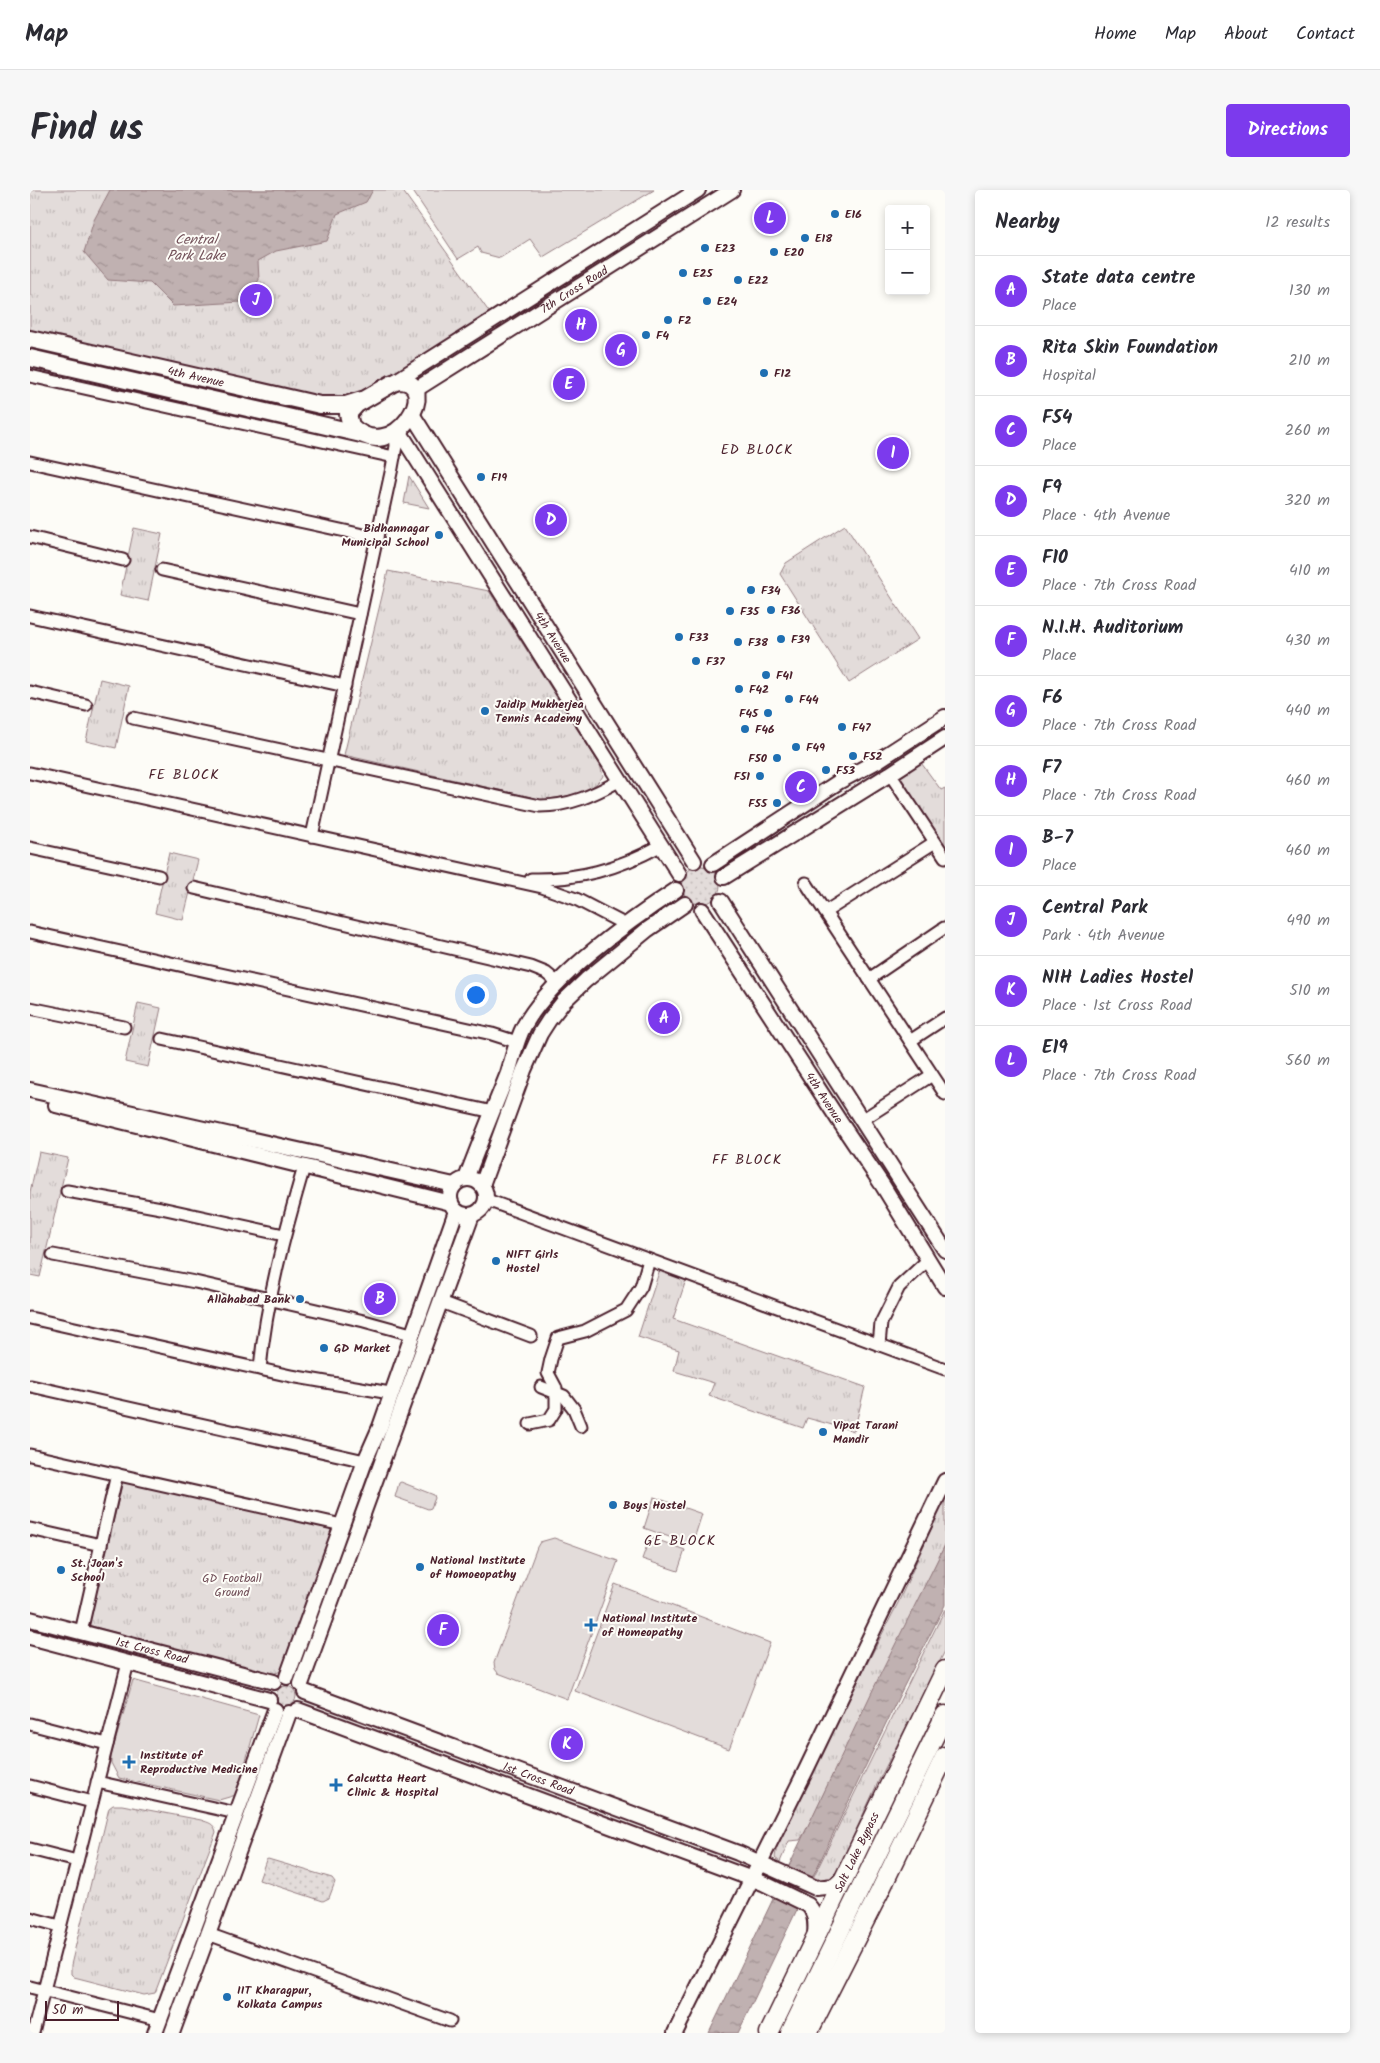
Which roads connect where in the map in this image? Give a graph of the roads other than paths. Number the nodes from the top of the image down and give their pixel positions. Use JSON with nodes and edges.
{"nodes":[{"id":1,"x":698,"y":190,"type":"edge"},
{"id":2,"x":732,"y":190,"type":"edge"},
{"id":3,"x":30,"y":340,"type":"edge"},
{"id":4,"x":30,"y":358,"type":"edge"},
{"id":5,"x":30,"y":376,"type":"edge"},
{"id":6,"x":393,"y":383,"type":"junction"},
{"id":7,"x":416,"y":390,"type":"junction"},
{"id":8,"x":362,"y":400,"type":"junction"},
{"id":9,"x":412,"y":414,"type":"junction"},
{"id":10,"x":397,"y":432,"type":"junction"},
{"id":11,"x":361,"y":434,"type":"junction"},
{"id":12,"x":394,"y":456,"type":"junction"},
{"id":13,"x":30,"y":462,"type":"edge"},
{"id":14,"x":30,"y":537,"type":"edge"},
{"id":15,"x":377,"y":538,"type":"junction"},
{"id":16,"x":123,"y":560,"type":"dead end"},
{"id":17,"x":162,"y":570,"type":"dead end"},
{"id":18,"x":360,"y":614,"type":"junction"},
{"id":19,"x":30,"y":616,"type":"edge"},
{"id":20,"x":553,"y":638,"type":"junction"},
{"id":21,"x":535,"y":647,"type":"junction"},
{"id":22,"x":345,"y":686,"type":"junction"},
{"id":23,"x":30,"y":692,"type":"edge"},
{"id":24,"x":86,"y":704,"type":"dead end"},
{"id":25,"x":945,"y":717,"type":"edge"},
{"id":26,"x":133,"y":718,"type":"dead end"},
{"id":27,"x":604,"y":720,"type":"junction"},
{"id":28,"x":587,"y":730,"type":"junction"},
{"id":29,"x":945,"y":738,"type":"edge"},
{"id":30,"x":328,"y":761,"type":"junction"},
{"id":31,"x":30,"y":773,"type":"edge"},
{"id":32,"x":890,"y":774,"type":"junction"},
{"id":33,"x":619,"y":781,"type":"junction"},
{"id":34,"x":840,"y":782,"type":"junction"},
{"id":35,"x":852,"y":798,"type":"junction"},
{"id":36,"x":312,"y":836,"type":"junction"},
{"id":37,"x":935,"y":842,"type":"junction"},
{"id":38,"x":660,"y":846,"type":"junction"},
{"id":39,"x":30,"y":848,"type":"edge"},
{"id":40,"x":945,"y":857,"type":"edge"},
{"id":41,"x":694,"y":861,"type":"junction"},
{"id":42,"x":714,"y":864,"type":"junction"},
{"id":43,"x":679,"y":874,"type":"junction"},
{"id":44,"x":159,"y":876,"type":"dead end"},
{"id":45,"x":724,"y":877,"type":"junction"},
{"id":46,"x":508,"y":879,"type":"junction"},
{"id":47,"x":806,"y":883,"type":"dead end"},
{"id":48,"x":194,"y":888,"type":"dead end"},
{"id":49,"x":676,"y":890,"type":"junction"},
{"id":50,"x":720,"y":901,"type":"junction"},
{"id":51,"x":685,"y":904,"type":"junction"},
{"id":52,"x":702,"y":910,"type":"junction"},
{"id":53,"x":825,"y":912,"type":"junction"},
{"id":54,"x":626,"y":925,"type":"junction"},
{"id":55,"x":944,"y":928,"type":"dead end"},
{"id":56,"x":30,"y":932,"type":"edge"},
{"id":57,"x":869,"y":979,"type":"junction"},
{"id":58,"x":558,"y":983,"type":"junction"},
{"id":59,"x":30,"y":1008,"type":"edge"},
{"id":60,"x":945,"y":1018,"type":"edge"},
{"id":61,"x":124,"y":1027,"type":"dead end"},
{"id":62,"x":162,"y":1039,"type":"dead end"},
{"id":63,"x":910,"y":1041,"type":"junction"},
{"id":64,"x":517,"y":1042,"type":"junction"},
{"id":65,"x":932,"y":1075,"type":"junction"},
{"id":66,"x":30,"y":1090,"type":"edge"},
{"id":67,"x":945,"y":1094,"type":"edge"},
{"id":68,"x":30,"y":1099,"type":"edge"},
{"id":69,"x":51,"y":1099,"type":"junction"},
{"id":70,"x":492,"y":1112,"type":"junction"},
{"id":71,"x":862,"y":1120,"type":"junction"},
{"id":72,"x":251,"y":1146,"type":"junction"},
{"id":73,"x":365,"y":1165,"type":"junction"},
{"id":74,"x":304,"y":1167,"type":"junction"},
{"id":75,"x":898,"y":1176,"type":"junction"},
{"id":76,"x":361,"y":1181,"type":"junction"},
{"id":77,"x":460,"y":1182,"type":"junction"},
{"id":78,"x":482,"y":1185,"type":"junction"},
{"id":79,"x":883,"y":1186,"type":"junction"},
{"id":80,"x":67,"y":1190,"type":"dead end"},
{"id":81,"x":487,"y":1200,"type":"junction"},
{"id":82,"x":454,"y":1207,"type":"junction"},
{"id":83,"x":472,"y":1215,"type":"junction"},
{"id":84,"x":284,"y":1236,"type":"junction"},
{"id":85,"x":945,"y":1250,"type":"edge"},
{"id":86,"x":53,"y":1255,"type":"dead end"},
{"id":87,"x":648,"y":1260,"type":"junction"},
{"id":88,"x":928,"y":1260,"type":"junction"},
{"id":89,"x":945,"y":1287,"type":"edge"},
{"id":90,"x":271,"y":1300,"type":"junction"},
{"id":91,"x":441,"y":1302,"type":"junction"},
{"id":92,"x":30,"y":1318,"type":"edge"},
{"id":93,"x":412,"y":1334,"type":"junction"},
{"id":94,"x":531,"y":1336,"type":"dead end"},
{"id":95,"x":879,"y":1345,"type":"junction"},
{"id":96,"x":405,"y":1351,"type":"junction"},
{"id":97,"x":421,"y":1357,"type":"junction"},
{"id":98,"x":260,"y":1369,"type":"junction"},
{"id":99,"x":945,"y":1369,"type":"edge"},
{"id":100,"x":30,"y":1386,"type":"edge"},
{"id":101,"x":541,"y":1387,"type":"dead end"},
{"id":102,"x":390,"y":1393,"type":"junction"},
{"id":103,"x":556,"y":1393,"type":"junction"},
{"id":104,"x":530,"y":1424,"type":"dead end"},
{"id":105,"x":581,"y":1426,"type":"dead end"},
{"id":106,"x":30,"y":1455,"type":"edge"},
{"id":107,"x":365,"y":1461,"type":"junction"},
{"id":108,"x":117,"y":1474,"type":"junction"},
{"id":109,"x":945,"y":1481,"type":"edge"},
{"id":110,"x":342,"y":1526,"type":"junction"},
{"id":111,"x":30,"y":1530,"type":"edge"},
{"id":112,"x":101,"y":1545,"type":"junction"},
{"id":113,"x":30,"y":1619,"type":"edge"},
{"id":114,"x":81,"y":1632,"type":"junction"},
{"id":115,"x":30,"y":1637,"type":"edge"},
{"id":116,"x":128,"y":1663,"type":"junction"},
{"id":117,"x":945,"y":1670,"type":"edge"},
{"id":118,"x":280,"y":1679,"type":"junction"},
{"id":119,"x":303,"y":1688,"type":"junction"},
{"id":120,"x":272,"y":1705,"type":"junction"},
{"id":121,"x":294,"y":1712,"type":"junction"},
{"id":122,"x":945,"y":1715,"type":"edge"},
{"id":123,"x":30,"y":1724,"type":"edge"},
{"id":124,"x":417,"y":1734,"type":"junction"},
{"id":125,"x":945,"y":1738,"type":"edge"},
{"id":126,"x":107,"y":1744,"type":"junction"},
{"id":127,"x":928,"y":1750,"type":"junction"},
{"id":128,"x":411,"y":1752,"type":"junction"},
{"id":129,"x":945,"y":1756,"type":"edge"},
{"id":130,"x":97,"y":1782,"type":"junction"},
{"id":131,"x":30,"y":1786,"type":"edge"},
{"id":132,"x":92,"y":1802,"type":"junction"},
{"id":133,"x":236,"y":1814,"type":"junction"},
{"id":134,"x":644,"y":1818,"type":"junction"},
{"id":135,"x":636,"y":1835,"type":"junction"},
{"id":136,"x":30,"y":1849,"type":"edge"},
{"id":137,"x":77,"y":1861,"type":"junction"},
{"id":138,"x":766,"y":1864,"type":"junction"},
{"id":139,"x":845,"y":1875,"type":"junction"},
{"id":140,"x":757,"y":1881,"type":"junction"},
{"id":141,"x":199,"y":1914,"type":"junction"},
{"id":142,"x":30,"y":1918,"type":"edge"},
{"id":143,"x":213,"y":1920,"type":"junction"},
{"id":144,"x":60,"y":1926,"type":"junction"},
{"id":145,"x":208,"y":1934,"type":"junction"},
{"id":146,"x":814,"y":1941,"type":"junction"},
{"id":147,"x":821,"y":1970,"type":"junction"},
{"id":148,"x":30,"y":1987,"type":"edge"},
{"id":149,"x":44,"y":1991,"type":"junction"},
{"id":150,"x":827,"y":1996,"type":"junction"},
{"id":151,"x":450,"y":2021,"type":"dead end"},
{"id":152,"x":157,"y":2027,"type":"edge"},
{"id":153,"x":33,"y":2033,"type":"edge"},
{"id":154,"x":172,"y":2033,"type":"edge"},
{"id":155,"x":675,"y":2033,"type":"edge"},
{"id":156,"x":769,"y":2033,"type":"edge"},
{"id":157,"x":790,"y":2033,"type":"edge"},
{"id":158,"x":808,"y":2033,"type":"edge"}],
"edges":[{"from":1,"to":6,"type":"street","name":"7th Cross Road"},
{"from":2,"to":7,"type":"street","name":"7th Cross Road"},
{"from":3,"to":8,"type":"main road","name":"4th Avenue"},
{"from":4,"to":11,"type":"main road","name":"4th Avenue"},
{"from":5,"to":12,"type":"street"},
{"from":6,"to":7,"type":"main road"},
{"from":6,"to":8,"type":"main road"},
{"from":7,"to":9,"type":"main road"},
{"from":8,"to":11,"type":"main road"},
{"from":9,"to":10,"type":"main road"},
{"from":9,"to":20,"type":"street","name":"4th Avenue"},
{"from":10,"to":11,"type":"main road"},
{"from":10,"to":12,"type":"street"},
{"from":10,"to":21,"type":"street","name":"4th Avenue"},
{"from":12,"to":15,"type":"street"},
{"from":13,"to":15,"type":"street"},
{"from":14,"to":16,"type":"street"},
{"from":15,"to":18,"type":"street"},
{"from":17,"to":18,"type":"street"},
{"from":18,"to":22,"type":"street"},
{"from":19,"to":22,"type":"street"},
{"from":20,"to":21,"type":"street"},
{"from":20,"to":27,"type":"street","name":"4th Avenue"},
{"from":21,"to":28,"type":"street","name":"4th Avenue"},
{"from":22,"to":30,"type":"street"},
{"from":23,"to":24,"type":"street"},
{"from":25,"to":34,"type":"street"},
{"from":26,"to":30,"type":"street"},
{"from":27,"to":28,"type":"street"},
{"from":27,"to":41,"type":"street","name":"4th Avenue"},
{"from":28,"to":33,"type":"street","name":"4th Avenue"},
{"from":29,"to":32,"type":"street"},
{"from":30,"to":33,"type":"street"},
{"from":30,"to":36,"type":"street"},
{"from":31,"to":36,"type":"street"},
{"from":32,"to":35,"type":"street"},
{"from":32,"to":37,"type":"street"},
{"from":33,"to":38,"type":"street","name":"4th Avenue"},
{"from":34,"to":35,"type":"street"},
{"from":34,"to":42,"type":"street"},
{"from":35,"to":45,"type":"street"},
{"from":36,"to":46,"type":"street"},
{"from":37,"to":40,"type":"street"},
{"from":37,"to":53,"type":"street"},
{"from":38,"to":43,"type":"street","name":"4th Avenue"},
{"from":38,"to":46,"type":"street"},
{"from":39,"to":44,"type":"street"},
{"from":41,"to":42,"type":"street"},
{"from":41,"to":43,"type":"street"},
{"from":42,"to":45,"type":"street"},
{"from":43,"to":49,"type":"street"},
{"from":45,"to":50,"type":"street"},
{"from":46,"to":54,"type":"street"},
{"from":47,"to":53,"type":"street"},
{"from":48,"to":58,"type":"street"},
{"from":49,"to":51,"type":"street"},
{"from":49,"to":54,"type":"street"},
{"from":50,"to":52,"type":"street"},
{"from":50,"to":71,"type":"street","name":"4th Avenue"},
{"from":51,"to":52,"type":"street"},
{"from":51,"to":78,"type":"street"},
{"from":52,"to":79,"type":"street","name":"4th Avenue"},
{"from":53,"to":57,"type":"street"},
{"from":54,"to":58,"type":"street"},
{"from":55,"to":57,"type":"street"},
{"from":56,"to":64,"type":"street"},
{"from":57,"to":63,"type":"street"},
{"from":58,"to":64,"type":"street"},
{"from":59,"to":61,"type":"street"},
{"from":60,"to":63,"type":"street"},
{"from":62,"to":70,"type":"street"},
{"from":63,"to":65,"type":"street"},
{"from":64,"to":70,"type":"street"},
{"from":65,"to":67,"type":"street"},
{"from":65,"to":71,"type":"street"},
{"from":66,"to":69,"type":"street"},
{"from":68,"to":69,"type":"street"},
{"from":69,"to":72,"type":"street"},
{"from":70,"to":77,"type":"street"},
{"from":71,"to":75,"type":"street","name":"4th Avenue"},
{"from":72,"to":73,"type":"street"},
{"from":72,"to":74,"type":"street"},
{"from":73,"to":76,"type":"street"},
{"from":73,"to":77,"type":"street"},
{"from":74,"to":76,"type":"street"},
{"from":74,"to":84,"type":"street"},
{"from":75,"to":79,"type":"street"},
{"from":75,"to":85,"type":"street","name":"4th Avenue"},
{"from":76,"to":82,"type":"street"},
{"from":77,"to":78,"type":"street"},
{"from":77,"to":82,"type":"street"},
{"from":78,"to":81,"type":"street"},
{"from":79,"to":88,"type":"street","name":"4th Avenue"},
{"from":80,"to":84,"type":"street"},
{"from":81,"to":83,"type":"street"},
{"from":81,"to":87,"type":"street"},
{"from":82,"to":83,"type":"street"},
{"from":82,"to":93,"type":"street"},
{"from":83,"to":91,"type":"street"},
{"from":84,"to":90,"type":"street"},
{"from":86,"to":90,"type":"street"},
{"from":87,"to":95,"type":"street"},
{"from":87,"to":103,"type":"street"},
{"from":88,"to":89,"type":"street","name":"4th Avenue"},
{"from":88,"to":95,"type":"street"},
{"from":90,"to":93,"type":"street"},
{"from":90,"to":98,"type":"street"},
{"from":91,"to":94,"type":"street"},
{"from":91,"to":97,"type":"street"},
{"from":92,"to":98,"type":"street"},
{"from":93,"to":96,"type":"street"},
{"from":95,"to":99,"type":"street"},
{"from":96,"to":97,"type":"street"},
{"from":96,"to":102,"type":"street"},
{"from":97,"to":119,"type":"street"},
{"from":98,"to":102,"type":"street"},
{"from":100,"to":107,"type":"street"},
{"from":101,"to":103,"type":"street"},
{"from":102,"to":107,"type":"street"},
{"from":103,"to":104,"type":"street"},
{"from":103,"to":105,"type":"street"},
{"from":106,"to":108,"type":"street"},
{"from":107,"to":110,"type":"street"},
{"from":108,"to":110,"type":"street"},
{"from":108,"to":112,"type":"street"},
{"from":109,"to":138,"type":"street"},
{"from":110,"to":118,"type":"street"},
{"from":111,"to":112,"type":"street"},
{"from":112,"to":114,"type":"street"},
{"from":113,"to":114,"type":"street","name":"1st Cross Road"},
{"from":114,"to":118,"type":"street","name":"1st Cross Road"},
{"from":115,"to":116,"type":"street","name":"1st Cross Road"},
{"from":116,"to":120,"type":"street","name":"1st Cross Road"},
{"from":116,"to":126,"type":"street"},
{"from":117,"to":139,"type":"main road","name":"Salt Lake Bypass"},
{"from":118,"to":119,"type":"street"},
{"from":118,"to":120,"type":"street"},
{"from":119,"to":121,"type":"street"},
{"from":119,"to":124,"type":"street","name":"1st Cross Road"},
{"from":120,"to":121,"type":"street"},
{"from":120,"to":133,"type":"street"},
{"from":121,"to":128,"type":"street","name":"1st Cross Road"},
{"from":121,"to":143,"type":"street"},
{"from":122,"to":127,"type":"main road","name":"Salt Lake Bypass"},
{"from":123,"to":126,"type":"street"},
{"from":124,"to":128,"type":"street"},
{"from":124,"to":134,"type":"street","name":"1st Cross Road"},
{"from":125,"to":127,"type":"main road"},
{"from":126,"to":130,"type":"street"},
{"from":127,"to":147,"type":"main road","name":"Salt Lake Bypass"},
{"from":128,"to":135,"type":"street","name":"1st Cross Road"},
{"from":129,"to":150,"type":"main road"},
{"from":130,"to":132,"type":"street"},
{"from":130,"to":133,"type":"street"},
{"from":131,"to":132,"type":"street"},
{"from":132,"to":137,"type":"street"},
{"from":133,"to":141,"type":"street"},
{"from":134,"to":135,"type":"street"},
{"from":134,"to":138,"type":"street","name":"1st Cross Road"},
{"from":135,"to":140,"type":"street","name":"1st Cross Road"},
{"from":136,"to":137,"type":"street"},
{"from":137,"to":144,"type":"street"},
{"from":138,"to":139,"type":"street","name":"1st Cross Road"},
{"from":138,"to":140,"type":"street"},
{"from":139,"to":146,"type":"main road","name":"Salt Lake Bypass"},
{"from":140,"to":146,"type":"street","name":"1st Cross Road"},
{"from":140,"to":155,"type":"street"},
{"from":141,"to":143,"type":"street"},
{"from":141,"to":152,"type":"street"},
{"from":142,"to":144,"type":"street"},
{"from":143,"to":145,"type":"street"},
{"from":144,"to":149,"type":"street"},
{"from":145,"to":151,"type":"street"},
{"from":145,"to":154,"type":"street"},
{"from":146,"to":156,"type":"main road","name":"Salt Lake Bypass"},
{"from":147,"to":150,"type":"main road"},
{"from":147,"to":157,"type":"main road","name":"Salt Lake Bypass"},
{"from":148,"to":149,"type":"street"},
{"from":149,"to":152,"type":"street"},
{"from":149,"to":153,"type":"street"},
{"from":150,"to":158,"type":"main road"}]}
